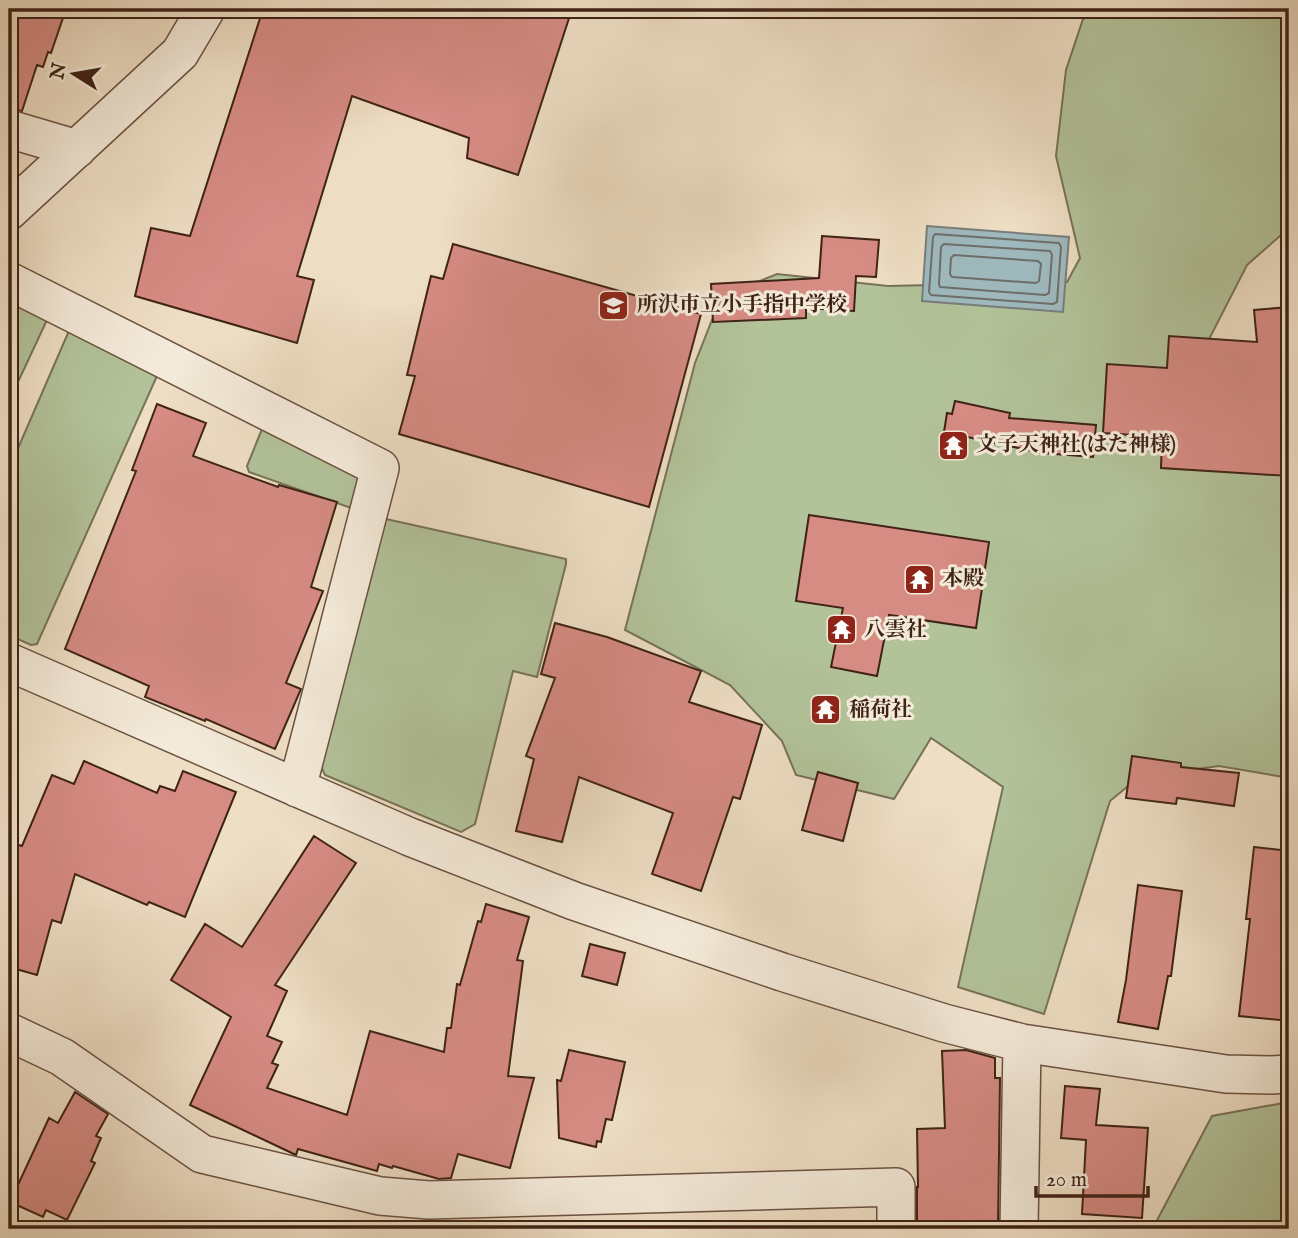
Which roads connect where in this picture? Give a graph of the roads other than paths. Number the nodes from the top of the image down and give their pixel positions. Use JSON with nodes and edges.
{"nodes":[{"id":1,"x":206,"y":9,"type":"edge"},
{"id":2,"x":9,"y":129,"type":"edge"},
{"id":3,"x":77,"y":149,"type":"junction"},
{"id":4,"x":9,"y":211,"type":"edge"},
{"id":5,"x":9,"y":281,"type":"edge"},
{"id":6,"x":9,"y":662,"type":"edge"},
{"id":7,"x":297,"y":788,"type":"junction"},
{"id":8,"x":9,"y":1032,"type":"edge"},
{"id":9,"x":1022,"y":1043,"type":"junction"},
{"id":10,"x":1289,"y":1074,"type":"edge"},
{"id":11,"x":895,"y":1229,"type":"edge"},
{"id":12,"x":1019,"y":1229,"type":"edge"}],
"edges":[{"from":1,"to":3,"type":"street"},
{"from":2,"to":3,"type":"street"},
{"from":3,"to":4,"type":"street"},
{"from":5,"to":7,"type":"street"},
{"from":6,"to":7,"type":"street"},
{"from":7,"to":9,"type":"street"},
{"from":8,"to":11,"type":"street"},
{"from":9,"to":10,"type":"street"},
{"from":9,"to":12,"type":"street"}]}
